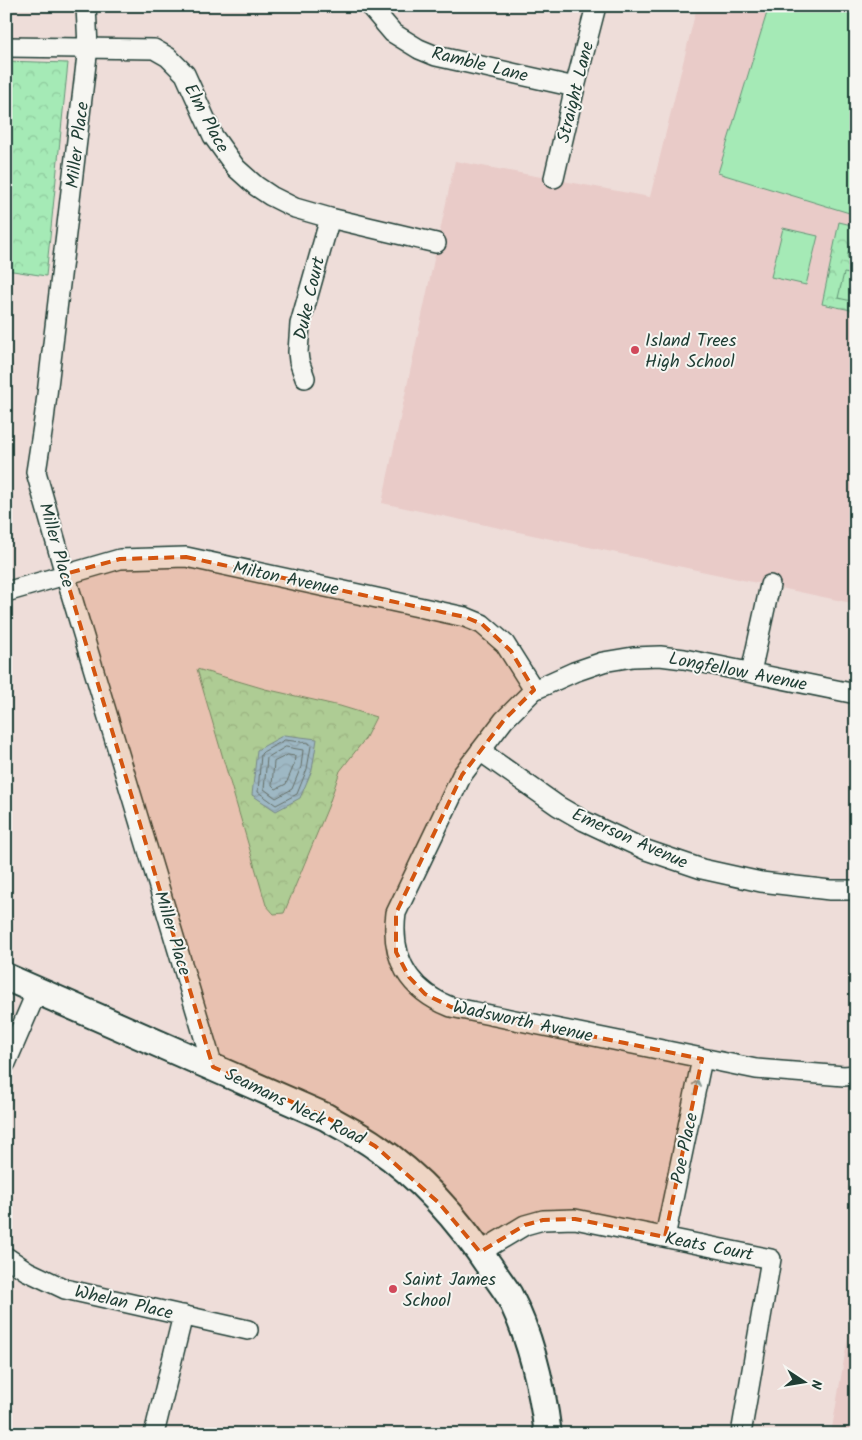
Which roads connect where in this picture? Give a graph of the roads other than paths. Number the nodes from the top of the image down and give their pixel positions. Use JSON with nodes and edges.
{"nodes":[{"id":1,"x":86,"y":6,"type":"edge"},
{"id":2,"x":370,"y":6,"type":"edge"},
{"id":3,"x":596,"y":6,"type":"edge"},
{"id":4,"x":6,"y":47,"type":"edge"},
{"id":5,"x":88,"y":47,"type":"junction"},
{"id":6,"x":575,"y":87,"type":"junction"},
{"id":7,"x":554,"y":178,"type":"dead end"},
{"id":8,"x":330,"y":218,"type":"junction"},
{"id":9,"x":436,"y":243,"type":"dead end"},
{"id":10,"x":305,"y":378,"type":"dead end"},
{"id":11,"x":65,"y":574,"type":"junction"},
{"id":12,"x":770,"y":585,"type":"dead end"},
{"id":13,"x":6,"y":592,"type":"edge"},
{"id":14,"x":751,"y":672,"type":"junction"},
{"id":15,"x":534,"y":690,"type":"junction"},
{"id":16,"x":856,"y":694,"type":"edge"},
{"id":17,"x":480,"y":751,"type":"junction"},
{"id":18,"x":856,"y":890,"type":"edge"},
{"id":19,"x":6,"y":977,"type":"edge"},
{"id":20,"x":37,"y":991,"type":"junction"},
{"id":21,"x":702,"y":1059,"type":"junction"},
{"id":22,"x":6,"y":1063,"type":"edge"},
{"id":23,"x":213,"y":1067,"type":"junction"},
{"id":24,"x":856,"y":1075,"type":"edge"},
{"id":25,"x":665,"y":1237,"type":"junction"},
{"id":26,"x":480,"y":1252,"type":"junction"},
{"id":27,"x":6,"y":1256,"type":"edge"},
{"id":28,"x":183,"y":1315,"type":"junction"},
{"id":29,"x":248,"y":1330,"type":"dead end"},
{"id":30,"x":154,"y":1434,"type":"edge"},
{"id":31,"x":548,"y":1434,"type":"edge"},
{"id":32,"x":741,"y":1434,"type":"edge"}],
"edges":[{"from":1,"to":5,"type":"street","name":"Miller Place"},
{"from":2,"to":6,"type":"street","name":"Ramble Lane"},
{"from":3,"to":6,"type":"street","name":"Straight Lane"},
{"from":4,"to":5,"type":"street","name":"Elm Place"},
{"from":5,"to":8,"type":"street","name":"Elm Place"},
{"from":5,"to":11,"type":"street","name":"Miller Place"},
{"from":6,"to":7,"type":"street","name":"Straight Lane"},
{"from":8,"to":9,"type":"street","name":"Elm Place"},
{"from":8,"to":10,"type":"street","name":"Duke Court"},
{"from":11,"to":13,"type":"street","name":"Milton Avenue"},
{"from":11,"to":15,"type":"street","name":"Milton Avenue"},
{"from":11,"to":23,"type":"street","name":"Miller Place"},
{"from":12,"to":14,"type":"street"},
{"from":14,"to":15,"type":"street","name":"Longfellow Avenue"},
{"from":14,"to":16,"type":"street","name":"Longfellow Avenue"},
{"from":15,"to":17,"type":"street","name":"Wadsworth Avenue"},
{"from":17,"to":18,"type":"street","name":"Emerson Avenue"},
{"from":17,"to":21,"type":"street","name":"Wadsworth Avenue"},
{"from":19,"to":20,"type":"main road","name":"Seamans Neck Road"},
{"from":20,"to":22,"type":"street"},
{"from":20,"to":23,"type":"main road","name":"Seamans Neck Road"},
{"from":21,"to":24,"type":"street","name":"Wadsworth Avenue"},
{"from":25,"to":21,"type":"street","name":"Poe Place","one_way":true},
{"from":23,"to":26,"type":"main road","name":"Seamans Neck Road"},
{"from":25,"to":26,"type":"street","name":"Keats Court"},
{"from":25,"to":32,"type":"street","name":"Keats Court"},
{"from":26,"to":31,"type":"main road","name":"Seamans Neck Road"},
{"from":27,"to":28,"type":"street","name":"Whelan Place"},
{"from":28,"to":29,"type":"street","name":"Whelan Place"},
{"from":28,"to":30,"type":"street"}]}
